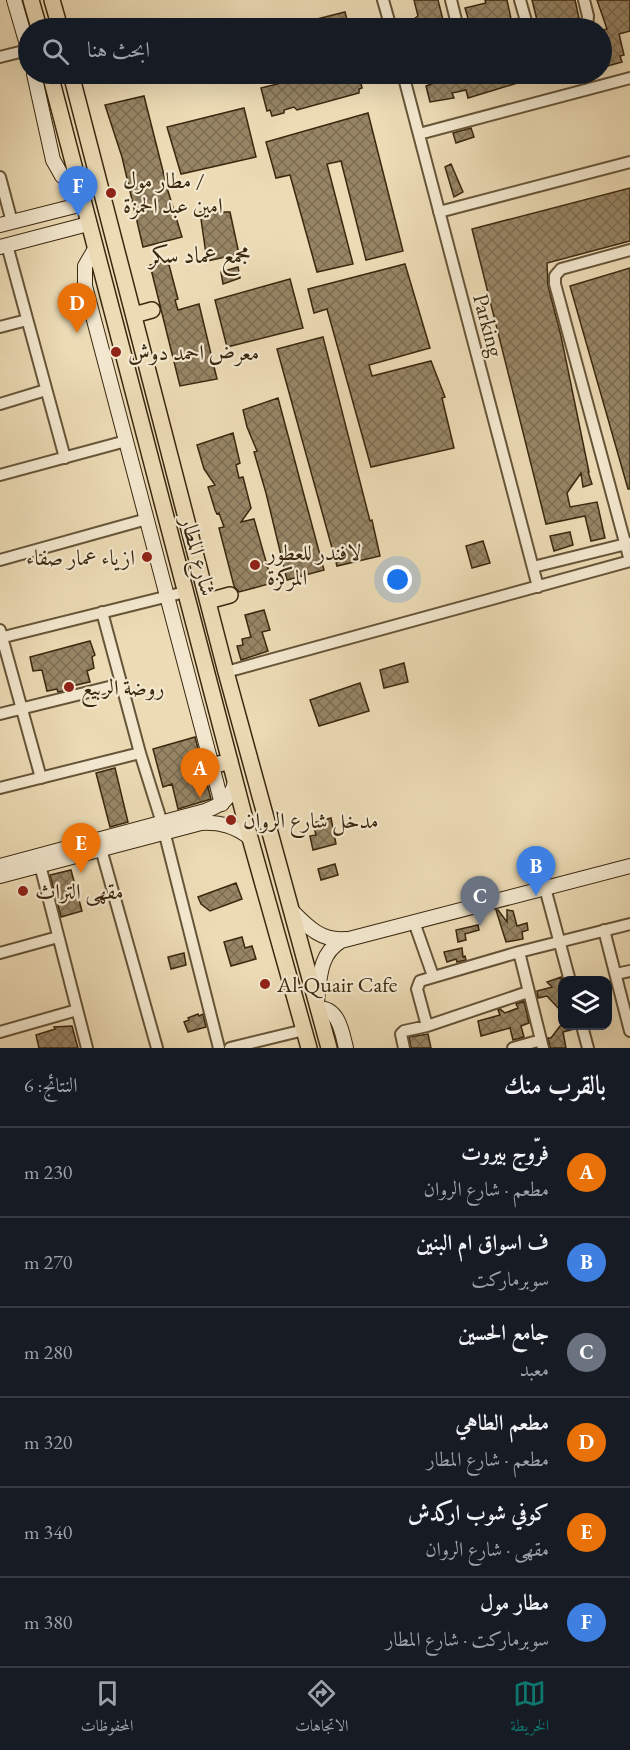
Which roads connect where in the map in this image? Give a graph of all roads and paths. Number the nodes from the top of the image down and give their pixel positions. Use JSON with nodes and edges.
{"nodes":[{"id":1,"x":14,"y":0,"type":"edge"},
{"id":2,"x":31,"y":0,"type":"edge"},
{"id":3,"x":52,"y":0,"type":"edge"},
{"id":4,"x":383,"y":0,"type":"edge"},
{"id":5,"x":451,"y":0,"type":"edge"},
{"id":6,"x":520,"y":0,"type":"edge"},
{"id":7,"x":584,"y":0,"type":"edge"},
{"id":8,"x":19,"y":18,"type":"edge"},
{"id":9,"x":36,"y":18,"type":"edge"},
{"id":10,"x":57,"y":18,"type":"edge"},
{"id":11,"x":388,"y":18,"type":"edge"},
{"id":12,"x":456,"y":18,"type":"edge"},
{"id":13,"x":525,"y":18,"type":"edge"},
{"id":14,"x":588,"y":18,"type":"edge"},
{"id":15,"x":18,"y":52,"type":"edge"},
{"id":16,"x":0,"y":57,"type":"edge"},
{"id":17,"x":630,"y":78,"type":"edge"},
{"id":18,"x":612,"y":83,"type":"edge"},
{"id":19,"x":36,"y":84,"type":"edge"},
{"id":20,"x":52,"y":84,"type":"edge"},
{"id":21,"x":74,"y":84,"type":"edge"},
{"id":22,"x":406,"y":84,"type":"edge"},
{"id":23,"x":607,"y":84,"type":"edge"},
{"id":24,"x":419,"y":134,"type":"junction"},
{"id":25,"x":630,"y":162,"type":"edge"},
{"id":26,"x":0,"y":177,"type":"edge"},
{"id":27,"x":78,"y":186,"type":"junction"},
{"id":28,"x":82,"y":204,"type":"junction"},
{"id":29,"x":439,"y":212,"type":"junction"},
{"id":30,"x":49,"y":213,"type":"junction"},
{"id":31,"x":6,"y":224,"type":"edge"},
{"id":32,"x":88,"y":224,"type":"junction"},
{"id":33,"x":54,"y":234,"type":"junction"},
{"id":34,"x":3,"y":246,"type":"edge"},
{"id":35,"x":95,"y":249,"type":"junction"},
{"id":36,"x":630,"y":250,"type":"edge"},
{"id":37,"x":152,"y":310,"type":"dead end"},
{"id":38,"x":134,"y":315,"type":"junction"},
{"id":39,"x":27,"y":320,"type":"junction"},
{"id":40,"x":0,"y":327,"type":"edge"},
{"id":41,"x":46,"y":390,"type":"junction"},
{"id":42,"x":0,"y":404,"type":"edge"},
{"id":43,"x":126,"y":441,"type":"junction"},
{"id":44,"x":65,"y":458,"type":"junction"},
{"id":45,"x":0,"y":475,"type":"edge"},
{"id":46,"x":147,"y":519,"type":"junction"},
{"id":47,"x":627,"y":544,"type":"edge"},
{"id":48,"x":0,"y":560,"type":"edge"},
{"id":49,"x":630,"y":561,"type":"edge"},
{"id":50,"x":533,"y":567,"type":"junction"},
{"id":51,"x":538,"y":587,"type":"junction"},
{"id":52,"x":185,"y":592,"type":"junction"},
{"id":53,"x":230,"y":595,"type":"dead end"},
{"id":54,"x":167,"y":596,"type":"junction"},
{"id":55,"x":208,"y":602,"type":"junction"},
{"id":56,"x":102,"y":612,"type":"junction"},
{"id":57,"x":1,"y":635,"type":"edge"},
{"id":58,"x":226,"y":672,"type":"junction"},
{"id":59,"x":121,"y":684,"type":"junction"},
{"id":60,"x":22,"y":708,"type":"junction"},
{"id":61,"x":0,"y":714,"type":"edge"},
{"id":62,"x":140,"y":753,"type":"junction"},
{"id":63,"x":230,"y":761,"type":"junction"},
{"id":64,"x":212,"y":766,"type":"junction"},
{"id":65,"x":41,"y":778,"type":"junction"},
{"id":66,"x":235,"y":782,"type":"junction"},
{"id":67,"x":0,"y":789,"type":"edge"},
{"id":68,"x":222,"y":804,"type":"junction"},
{"id":69,"x":164,"y":828,"type":"junction"},
{"id":70,"x":250,"y":838,"type":"junction"},
{"id":71,"x":101,"y":849,"type":"junction"},
{"id":72,"x":0,"y":866,"type":"edge"},
{"id":73,"x":40,"y":866,"type":"junction"},
{"id":74,"x":630,"y":866,"type":"edge"},
{"id":75,"x":0,"y":876,"type":"edge"},
{"id":76,"x":545,"y":888,"type":"junction"},
{"id":77,"x":292,"y":911,"type":"junction"},
{"id":78,"x":414,"y":922,"type":"junction"},
{"id":79,"x":630,"y":924,"type":"edge"},
{"id":80,"x":604,"y":930,"type":"junction"},
{"id":81,"x":58,"y":937,"type":"junction"},
{"id":82,"x":347,"y":939,"type":"junction"},
{"id":83,"x":560,"y":942,"type":"junction"},
{"id":84,"x":519,"y":952,"type":"junction"},
{"id":85,"x":0,"y":953,"type":"edge"},
{"id":86,"x":630,"y":971,"type":"edge"},
{"id":87,"x":616,"y":974,"type":"junction"},
{"id":88,"x":433,"y":976,"type":"junction"},
{"id":89,"x":569,"y":976,"type":"edge"},
{"id":90,"x":528,"y":992,"type":"junction"},
{"id":91,"x":318,"y":1004,"type":"junction"},
{"id":92,"x":77,"y":1010,"type":"junction"},
{"id":93,"x":427,"y":1026,"type":"junction"},
{"id":94,"x":629,"y":1026,"type":"edge"},
{"id":95,"x":304,"y":1030,"type":"junction"},
{"id":96,"x":583,"y":1030,"type":"edge"},
{"id":97,"x":0,"y":1032,"type":"edge"},
{"id":98,"x":542,"y":1044,"type":"edge"},
{"id":99,"x":87,"y":1048,"type":"edge"},
{"id":100,"x":157,"y":1048,"type":"edge"},
{"id":101,"x":219,"y":1048,"type":"edge"},
{"id":102,"x":230,"y":1048,"type":"edge"},
{"id":103,"x":309,"y":1048,"type":"edge"},
{"id":104,"x":329,"y":1048,"type":"edge"},
{"id":105,"x":346,"y":1048,"type":"edge"},
{"id":106,"x":404,"y":1048,"type":"edge"},
{"id":107,"x":513,"y":1048,"type":"edge"},
{"id":108,"x":588,"y":1048,"type":"edge"}],
"edges":[{"from":1,"to":8,"type":"street"},
{"from":2,"to":9,"type":"main road"},
{"from":3,"to":10,"type":"main road"},
{"from":4,"to":11,"type":"street"},
{"from":5,"to":12,"type":"street"},
{"from":6,"to":13,"type":"street"},
{"from":7,"to":14,"type":"street"},
{"from":15,"to":16,"type":"street"},
{"from":17,"to":18,"type":"street"},
{"from":19,"to":27,"type":"street"},
{"from":20,"to":27,"type":"main road","name":"شارع المطار"},
{"from":21,"to":38,"type":"main road","name":"شارع المطار"},
{"from":22,"to":24,"type":"street","name":"Parking"},
{"from":23,"to":24,"type":"street"},
{"from":24,"to":29,"type":"street","name":"Parking"},
{"from":25,"to":29,"type":"street"},
{"from":26,"to":31,"type":"street"},
{"from":27,"to":28,"type":"main road","name":"شارع المطار"},
{"from":28,"to":30,"type":"street"},
{"from":28,"to":32,"type":"main road","name":"شارع المطار"},
{"from":29,"to":50,"type":"street","name":"Parking"},
{"from":30,"to":31,"type":"street"},
{"from":30,"to":33,"type":"street"},
{"from":32,"to":33,"type":"street"},
{"from":32,"to":35,"type":"main road","name":"شارع المطار"},
{"from":33,"to":34,"type":"street"},
{"from":34,"to":39,"type":"street"},
{"from":35,"to":43,"type":"street"},
{"from":35,"to":52,"type":"main road","name":"شارع المطار"},
{"from":36,"to":47,"type":"street"},
{"from":37,"to":38,"type":"main road"},
{"from":38,"to":55,"type":"main road","name":"شارع المطار"},
{"from":39,"to":40,"type":"street"},
{"from":39,"to":41,"type":"street"},
{"from":41,"to":42,"type":"street"},
{"from":41,"to":44,"type":"street"},
{"from":43,"to":44,"type":"street"},
{"from":43,"to":46,"type":"street"},
{"from":44,"to":45,"type":"street"},
{"from":46,"to":48,"type":"street"},
{"from":46,"to":54,"type":"street"},
{"from":47,"to":49,"type":"street"},
{"from":47,"to":50,"type":"street"},
{"from":49,"to":51,"type":"street"},
{"from":50,"to":51,"type":"street","name":"Parking"},
{"from":51,"to":58,"type":"street"},
{"from":52,"to":54,"type":"street"},
{"from":52,"to":63,"type":"main road","name":"شارع المطار"},
{"from":53,"to":55,"type":"main road"},
{"from":54,"to":56,"type":"street"},
{"from":54,"to":64,"type":"street"},
{"from":55,"to":58,"type":"main road","name":"شارع المطار"},
{"from":56,"to":57,"type":"street"},
{"from":56,"to":59,"type":"street"},
{"from":57,"to":60,"type":"street"},
{"from":58,"to":77,"type":"main road","name":"شارع المطار"},
{"from":59,"to":60,"type":"street"},
{"from":59,"to":62,"type":"street"},
{"from":60,"to":61,"type":"street"},
{"from":60,"to":65,"type":"street"},
{"from":62,"to":65,"type":"street"},
{"from":62,"to":69,"type":"street"},
{"from":63,"to":64,"type":"main road"},
{"from":63,"to":66,"type":"main road","name":"شارع المطار"},
{"from":64,"to":68,"type":"street"},
{"from":65,"to":67,"type":"street"},
{"from":66,"to":68,"type":"street"},
{"from":66,"to":70,"type":"main road","name":"شارع المطار"},
{"from":68,"to":69,"type":"street"},
{"from":69,"to":70,"type":"street"},
{"from":69,"to":71,"type":"street"},
{"from":69,"to":72,"type":"street"},
{"from":69,"to":101,"type":"street"},
{"from":70,"to":95,"type":"main road","name":"شارع المطار"},
{"from":71,"to":73,"type":"street"},
{"from":71,"to":100,"type":"street"},
{"from":73,"to":75,"type":"street"},
{"from":73,"to":81,"type":"street"},
{"from":74,"to":76,"type":"street"},
{"from":76,"to":78,"type":"street"},
{"from":76,"to":83,"type":"street"},
{"from":77,"to":82,"type":"street"},
{"from":77,"to":91,"type":"main road","name":"شارع المطار"},
{"from":78,"to":82,"type":"street"},
{"from":78,"to":88,"type":"street"},
{"from":79,"to":80,"type":"street"},
{"from":80,"to":83,"type":"street"},
{"from":80,"to":87,"type":"street"},
{"from":81,"to":85,"type":"street"},
{"from":81,"to":92,"type":"street"},
{"from":82,"to":91,"type":"street"},
{"from":83,"to":84,"type":"street"},
{"from":83,"to":89,"type":"street"},
{"from":84,"to":88,"type":"street"},
{"from":84,"to":90,"type":"street"},
{"from":86,"to":87,"type":"street"},
{"from":87,"to":94,"type":"street"},
{"from":88,"to":93,"type":"street"},
{"from":90,"to":93,"type":"street"},
{"from":90,"to":98,"type":"street"},
{"from":91,"to":104,"type":"main road","name":"شارع المطار"},
{"from":91,"to":105,"type":"street"},
{"from":92,"to":97,"type":"street"},
{"from":92,"to":99,"type":"street"},
{"from":93,"to":106,"type":"street"},
{"from":95,"to":102,"type":"street"},
{"from":95,"to":103,"type":"main road","name":"شارع المطار"},
{"from":96,"to":108,"type":"street"},
{"from":98,"to":107,"type":"street"}]}
